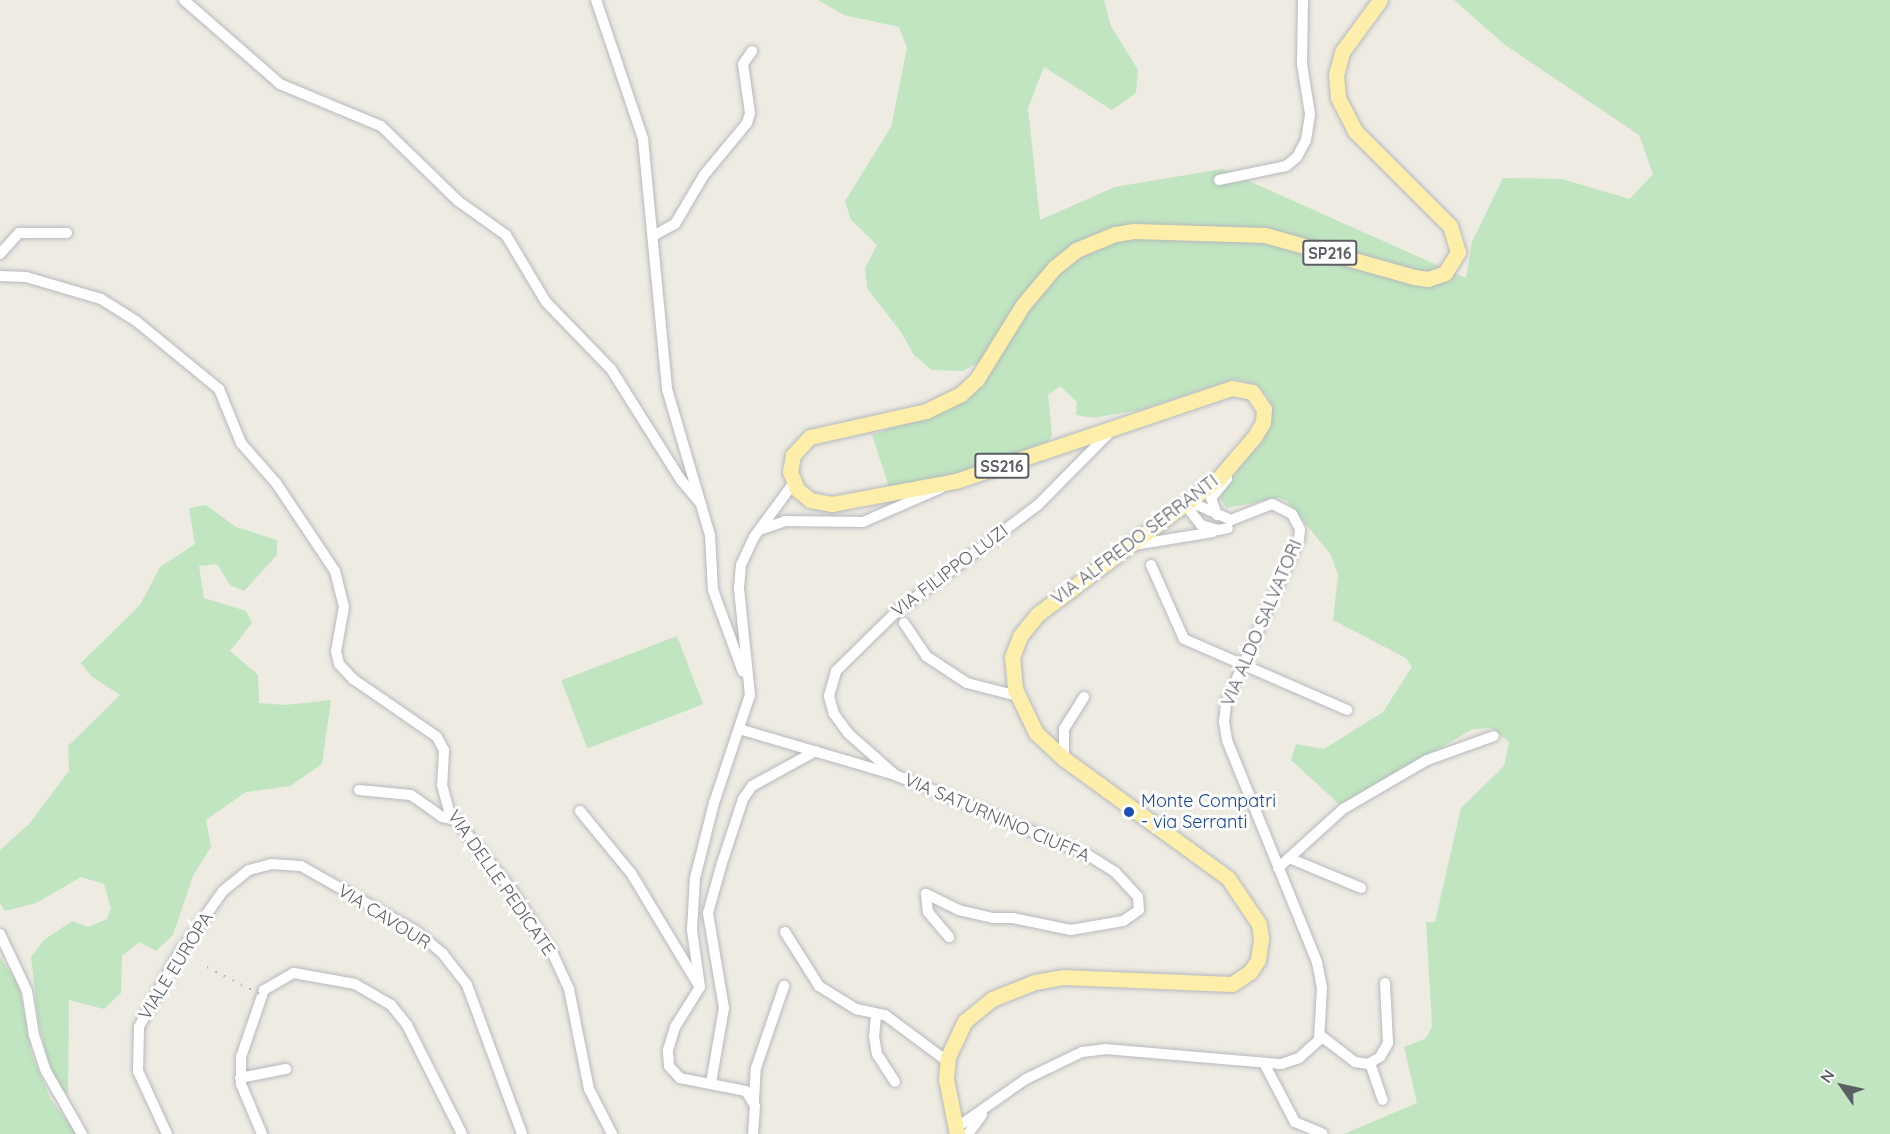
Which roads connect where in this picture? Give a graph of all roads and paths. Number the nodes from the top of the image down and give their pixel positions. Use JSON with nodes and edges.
{"nodes":[{"id":1,"x":184,"y":0,"type":"edge"},
{"id":2,"x":596,"y":0,"type":"edge"},
{"id":3,"x":1303,"y":0,"type":"edge"},
{"id":4,"x":1380,"y":0,"type":"edge"},
{"id":5,"x":752,"y":51,"type":"dead end"},
{"id":6,"x":1219,"y":180,"type":"dead end"},
{"id":7,"x":67,"y":233,"type":"dead end"},
{"id":8,"x":653,"y":236,"type":"junction"},
{"id":9,"x":0,"y":254,"type":"edge"},
{"id":10,"x":0,"y":276,"type":"edge"},
{"id":11,"x":1126,"y":424,"type":"junction"},
{"id":12,"x":1250,"y":442,"type":"junction"},
{"id":13,"x":955,"y":482,"type":"junction"},
{"id":14,"x":793,"y":484,"type":"junction"},
{"id":15,"x":1191,"y":502,"type":"junction"},
{"id":16,"x":701,"y":504,"type":"junction"},
{"id":17,"x":1292,"y":514,"type":"junction"},
{"id":18,"x":1217,"y":516,"type":"junction"},
{"id":19,"x":1228,"y":528,"type":"junction"},
{"id":20,"x":757,"y":533,"type":"junction"},
{"id":21,"x":1125,"y":549,"type":"junction"},
{"id":22,"x":1151,"y":565,"type":"dead end"},
{"id":23,"x":904,"y":623,"type":"dead end"},
{"id":24,"x":1241,"y":663,"type":"junction"},
{"id":25,"x":750,"y":695,"type":"junction"},
{"id":26,"x":1018,"y":696,"type":"junction"},
{"id":27,"x":1084,"y":697,"type":"dead end"},
{"id":28,"x":1347,"y":710,"type":"dead end"},
{"id":29,"x":740,"y":729,"type":"junction"},
{"id":30,"x":1494,"y":736,"type":"dead end"},
{"id":31,"x":855,"y":739,"type":"junction"},
{"id":32,"x":816,"y":751,"type":"junction"},
{"id":33,"x":1064,"y":759,"type":"junction"},
{"id":34,"x":846,"y":760,"type":"junction"},
{"id":35,"x":895,"y":775,"type":"junction"},
{"id":36,"x":359,"y":790,"type":"dead end"},
{"id":37,"x":580,"y":811,"type":"dead end"},
{"id":38,"x":455,"y":820,"type":"junction"},
{"id":39,"x":1289,"y":858,"type":"junction"},
{"id":40,"x":1278,"y":868,"type":"junction"},
{"id":41,"x":241,"y":874,"type":"joint"},
{"id":42,"x":1361,"y":888,"type":"dead end"},
{"id":43,"x":785,"y":932,"type":"dead end"},
{"id":44,"x":0,"y":934,"type":"edge"},
{"id":45,"x":949,"y":938,"type":"dead end"},
{"id":46,"x":1385,"y":983,"type":"dead end"},
{"id":47,"x":784,"y":986,"type":"dead end"},
{"id":48,"x":699,"y":987,"type":"junction"},
{"id":49,"x":876,"y":1015,"type":"junction"},
{"id":50,"x":1321,"y":1036,"type":"junction"},
{"id":51,"x":947,"y":1061,"type":"junction"},
{"id":52,"x":1264,"y":1063,"type":"junction"},
{"id":53,"x":1370,"y":1063,"type":"junction"},
{"id":54,"x":286,"y":1069,"type":"dead end"},
{"id":55,"x":240,"y":1078,"type":"junction"},
{"id":56,"x":895,"y":1082,"type":"dead end"},
{"id":57,"x":711,"y":1083,"type":"junction"},
{"id":58,"x":1383,"y":1100,"type":"dead end"},
{"id":59,"x":951,"y":1104,"type":"junction"},
{"id":60,"x":755,"y":1106,"type":"junction"},
{"id":61,"x":978,"y":1114,"type":"junction"},
{"id":62,"x":961,"y":1132,"type":"edge"},
{"id":63,"x":82,"y":1134,"type":"edge"},
{"id":64,"x":167,"y":1134,"type":"edge"},
{"id":65,"x":262,"y":1134,"type":"edge"},
{"id":66,"x":462,"y":1134,"type":"edge"},
{"id":67,"x":522,"y":1134,"type":"edge"},
{"id":68,"x":612,"y":1134,"type":"edge"},
{"id":69,"x":753,"y":1134,"type":"edge"},
{"id":70,"x":1323,"y":1134,"type":"edge"}],
"edges":[{"from":1,"to":16,"type":"street"},
{"from":2,"to":8,"type":"street"},
{"from":3,"to":6,"type":"street"},
{"from":4,"to":14,"type":"main road","number":"SP216"},
{"from":5,"to":8,"type":"street"},
{"from":7,"to":9,"type":"street"},
{"from":8,"to":16,"type":"street"},
{"from":10,"to":38,"type":"street","name":"VIA DELLE PEDICATE"},
{"from":11,"to":12,"type":"main road","name":"VIA ALFREDO SERRANTI","number":"SS216"},
{"from":11,"to":13,"type":"main road","name":"VIA ALFREDO SERRANTI","number":"SS216"},
{"from":11,"to":31,"type":"street","name":"VIA FILIPPO LUZI"},
{"from":12,"to":15,"type":"main road","name":"VIA ALFREDO SERRANTI","number":"SS216"},
{"from":12,"to":18,"type":"street"},
{"from":13,"to":14,"type":"main road","name":"VIA ALFREDO SERRANTI","number":"SS216"},
{"from":13,"to":20,"type":"street"},
{"from":14,"to":20,"type":"street"},
{"from":15,"to":18,"type":"street"},
{"from":15,"to":19,"type":"street"},
{"from":15,"to":21,"type":"main road","name":"VIA ALFREDO SERRANTI","number":"SS216"},
{"from":16,"to":25,"type":"street"},
{"from":17,"to":18,"type":"street"},
{"from":17,"to":19,"type":"street"},
{"from":17,"to":24,"type":"street","name":"VIA ALDO SALVATORI"},
{"from":19,"to":21,"type":"street"},
{"from":20,"to":25,"type":"street"},
{"from":21,"to":26,"type":"main road","name":"VIA ALFREDO SERRANTI","number":"SS216"},
{"from":22,"to":24,"type":"street"},
{"from":23,"to":26,"type":"street"},
{"from":24,"to":28,"type":"street"},
{"from":24,"to":40,"type":"street","name":"VIA ALDO SALVATORI"},
{"from":25,"to":29,"type":"street"},
{"from":26,"to":33,"type":"main road","name":"VIA ALFREDO SERRANTI","number":"SS216"},
{"from":27,"to":33,"type":"street"},
{"from":29,"to":32,"type":"street","name":"VIA SATURNINO CIUFFA"},
{"from":29,"to":48,"type":"street"},
{"from":30,"to":39,"type":"street"},
{"from":31,"to":34,"type":"street"},
{"from":31,"to":35,"type":"street","name":"VIA FILIPPO LUZI"},
{"from":32,"to":34,"type":"street","name":"VIA SATURNINO CIUFFA"},
{"from":32,"to":57,"type":"street"},
{"from":33,"to":51,"type":"main road","name":"VIA ALFREDO SERRANTI","number":"SS216"},
{"from":34,"to":35,"type":"street","name":"VIA SATURNINO CIUFFA"},
{"from":35,"to":45,"type":"street","name":"VIA SATURNINO CIUFFA"},
{"from":36,"to":38,"type":"street"},
{"from":37,"to":48,"type":"street"},
{"from":38,"to":68,"type":"street","name":"VIA DELLE PEDICATE"},
{"from":39,"to":40,"type":"street"},
{"from":39,"to":42,"type":"street"},
{"from":40,"to":50,"type":"street","name":"VIA ALDO SALVATORI"},
{"from":41,"to":64,"type":"street","name":"VIALE EUROPA"},
{"from":41,"to":67,"type":"street","name":"VIA CAVOUR"},
{"from":43,"to":49,"type":"street"},
{"from":44,"to":63,"type":"street"},
{"from":46,"to":53,"type":"street"},
{"from":47,"to":60,"type":"street"},
{"from":48,"to":57,"type":"street"},
{"from":49,"to":51,"type":"street"},
{"from":49,"to":56,"type":"street"},
{"from":50,"to":52,"type":"street"},
{"from":50,"to":53,"type":"street"},
{"from":51,"to":59,"type":"main road","name":"VIA ALFREDO SERRANTI","number":"SS216"},
{"from":52,"to":61,"type":"street"},
{"from":52,"to":70,"type":"street"},
{"from":53,"to":58,"type":"street"},
{"from":54,"to":55,"type":"street"},
{"from":55,"to":65,"type":"street"},
{"from":55,"to":66,"type":"street"},
{"from":57,"to":60,"type":"street"},
{"from":59,"to":61,"type":"street"},
{"from":59,"to":62,"type":"main road","name":"VIA ALFREDO SERRANTI","number":"SS216"},
{"from":60,"to":69,"type":"street"},
{"from":61,"to":62,"type":"street"}]}
